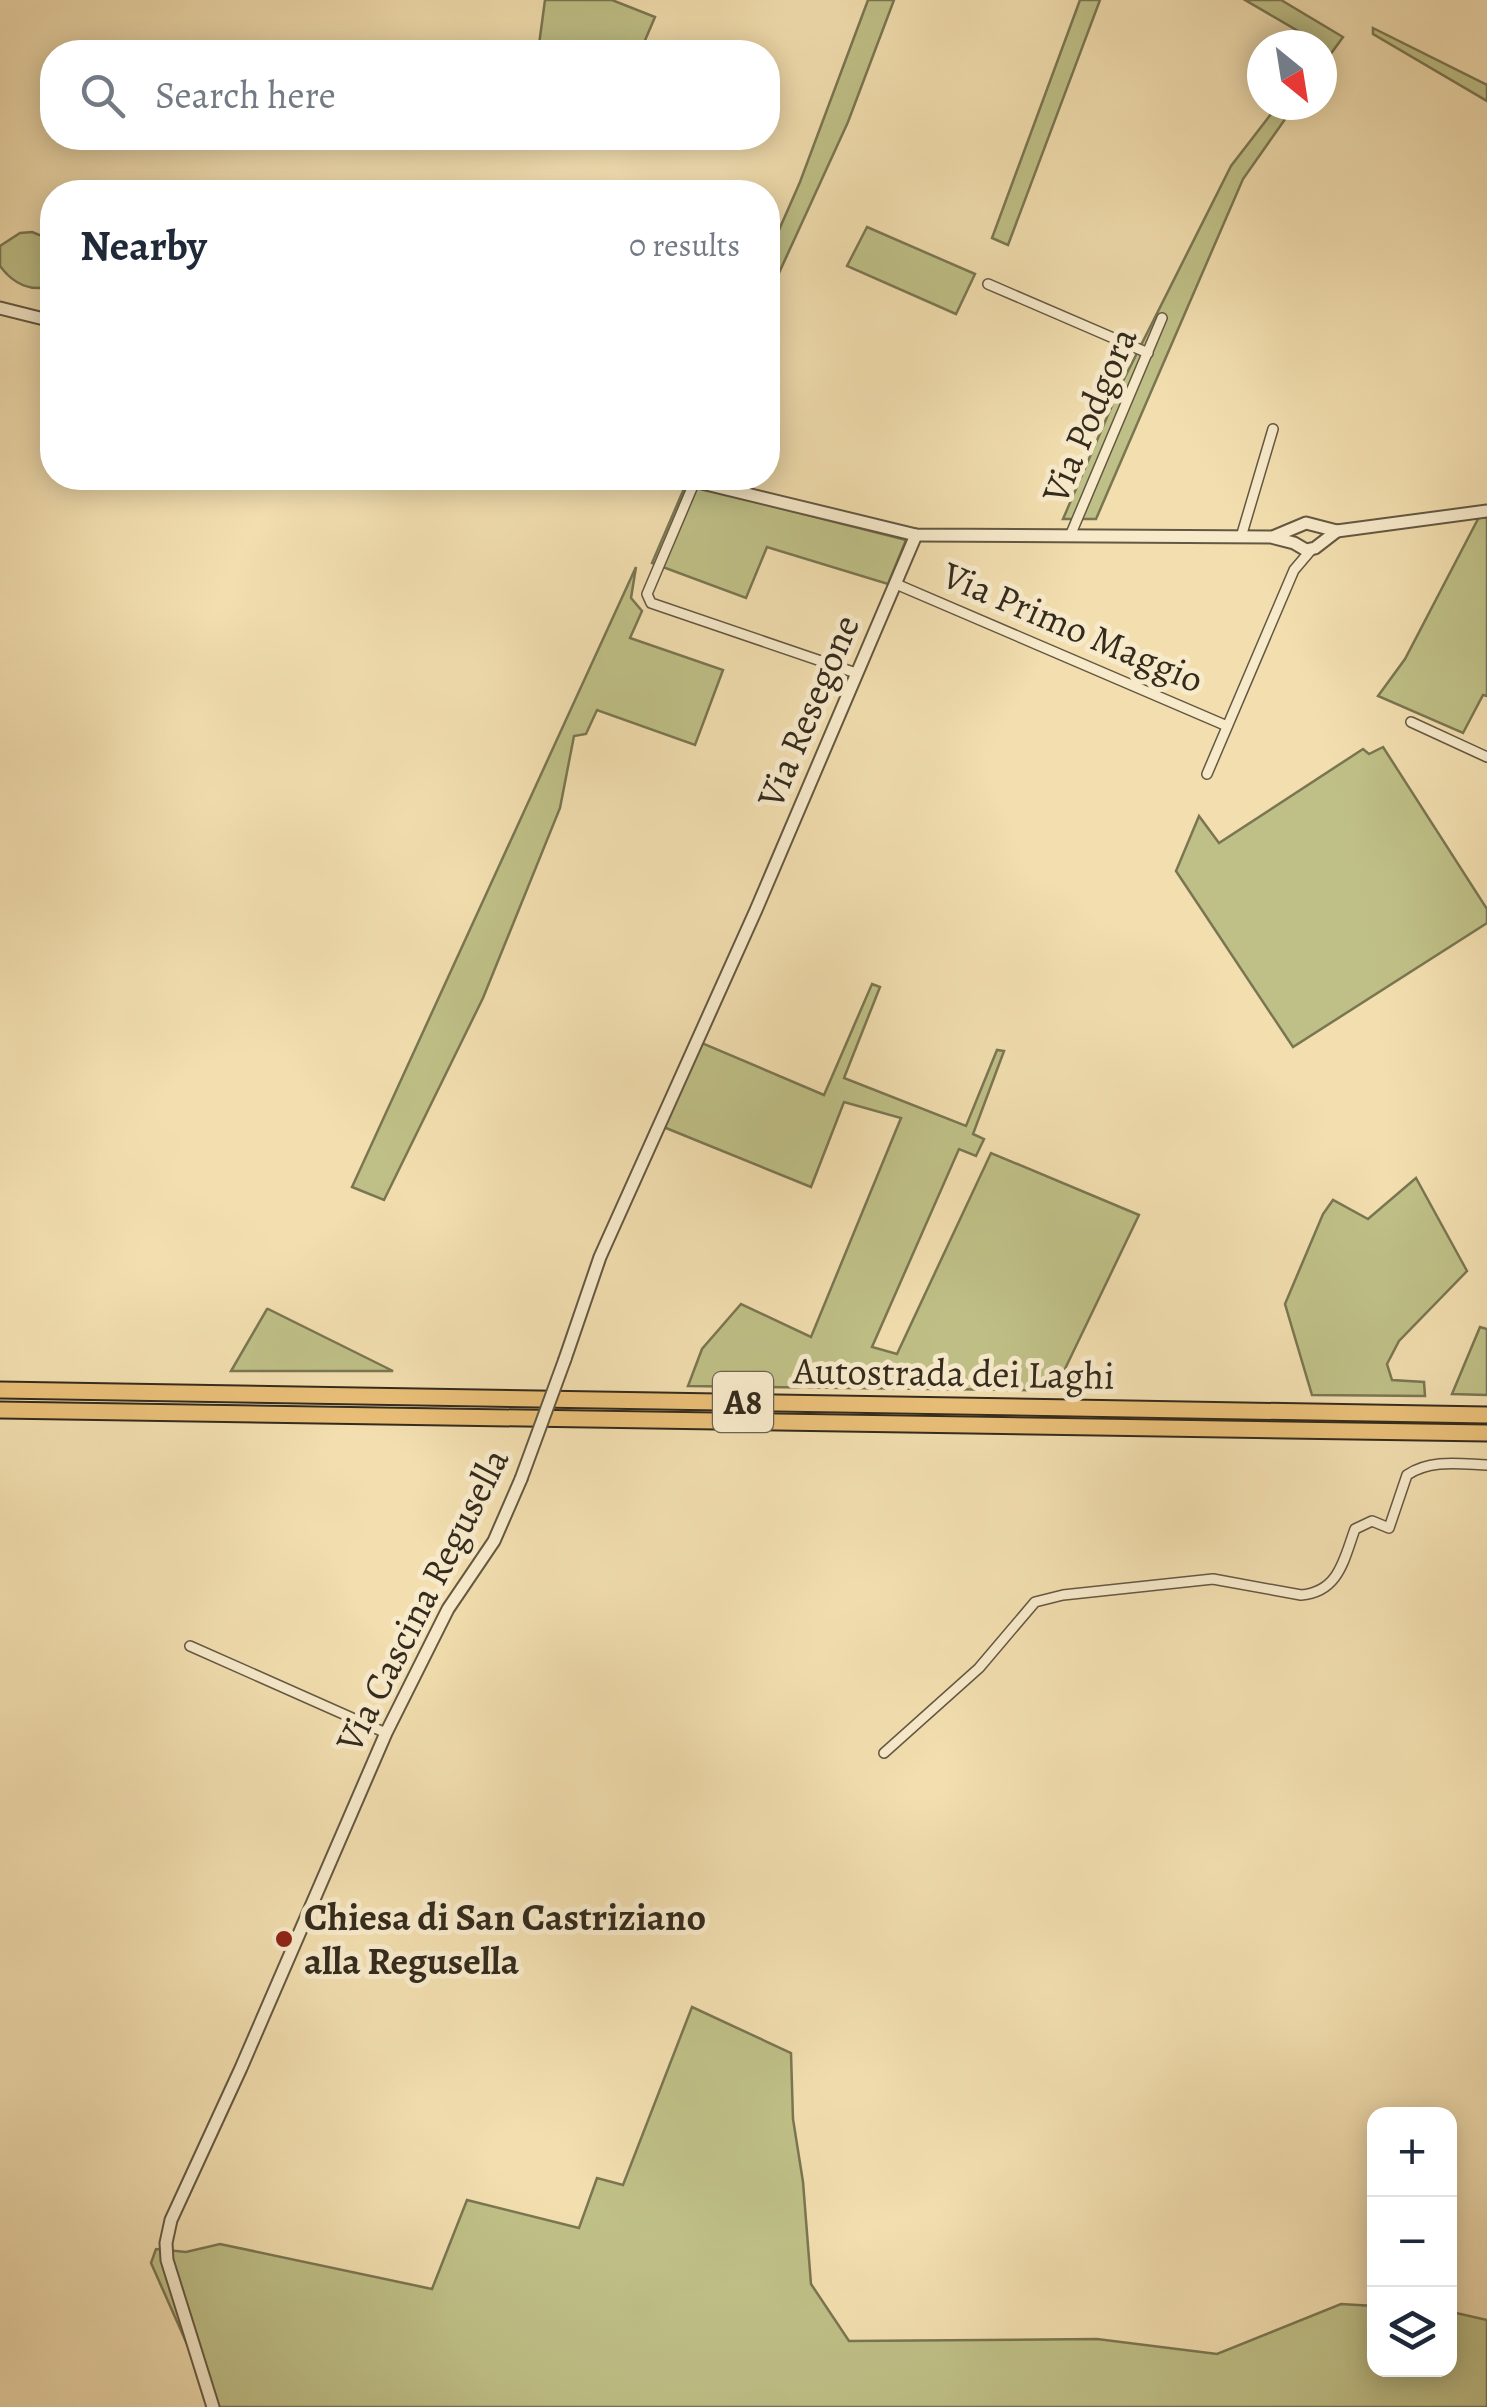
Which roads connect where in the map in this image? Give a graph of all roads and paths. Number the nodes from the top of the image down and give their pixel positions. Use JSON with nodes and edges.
{"nodes":[{"id":1,"x":988,"y":284,"type":"dead end"},
{"id":2,"x":0,"y":308,"type":"edge"},
{"id":3,"x":40,"y":318,"type":"edge"},
{"id":4,"x":1162,"y":318,"type":"dead end"},
{"id":5,"x":1148,"y":352,"type":"junction"},
{"id":6,"x":1272,"y":429,"type":"dead end"},
{"id":7,"x":691,"y":490,"type":"edge"},
{"id":8,"x":732,"y":490,"type":"edge"},
{"id":9,"x":1487,"y":511,"type":"edge"},
{"id":10,"x":1316,"y":526,"type":"junction"},
{"id":11,"x":1337,"y":531,"type":"junction"},
{"id":12,"x":916,"y":535,"type":"junction"},
{"id":13,"x":1070,"y":536,"type":"junction"},
{"id":14,"x":1240,"y":537,"type":"junction"},
{"id":15,"x":1303,"y":543,"type":"junction"},
{"id":16,"x":896,"y":584,"type":"junction"},
{"id":17,"x":856,"y":674,"type":"junction"},
{"id":18,"x":1411,"y":722,"type":"dead end"},
{"id":19,"x":1227,"y":726,"type":"junction"},
{"id":20,"x":1487,"y":758,"type":"edge"},
{"id":21,"x":1207,"y":774,"type":"dead end"},
{"id":22,"x":756,"y":910,"type":"joint"},
{"id":23,"x":0,"y":1390,"type":"edge"},
{"id":24,"x":0,"y":1410,"type":"edge"},
{"id":25,"x":1487,"y":1414,"type":"edge"},
{"id":26,"x":1487,"y":1434,"type":"edge"},
{"id":27,"x":1487,"y":1465,"type":"edge"},
{"id":28,"x":190,"y":1646,"type":"dead end"},
{"id":29,"x":386,"y":1733,"type":"junction"},
{"id":30,"x":884,"y":1753,"type":"dead end"},
{"id":31,"x":213,"y":2407,"type":"edge"}],
"edges":[{"from":1,"to":5,"type":"street"},
{"from":2,"to":3,"type":"street"},
{"from":4,"to":5,"type":"street","name":"Via Podgora"},
{"from":5,"to":13,"type":"street","name":"Via Podgora"},
{"from":6,"to":14,"type":"street"},
{"from":7,"to":17,"type":"street"},
{"from":8,"to":12,"type":"street"},
{"from":9,"to":11,"type":"street"},
{"from":10,"to":11,"type":"street"},
{"from":10,"to":15,"type":"street"},
{"from":10,"to":15,"type":"street"},
{"from":11,"to":15,"type":"street"},
{"from":12,"to":13,"type":"street"},
{"from":12,"to":16,"type":"street","name":"Via Resegone"},
{"from":13,"to":14,"type":"street"},
{"from":14,"to":15,"type":"street"},
{"from":15,"to":19,"type":"street"},
{"from":16,"to":17,"type":"street","name":"Via Resegone"},
{"from":16,"to":19,"type":"street","name":"Via Primo Maggio"},
{"from":17,"to":22,"type":"street","name":"Via Resegone"},
{"from":18,"to":20,"type":"street"},
{"from":19,"to":21,"type":"street"},
{"from":22,"to":29,"type":"street","name":"Via Cascina Regusella","bridge":true},
{"from":23,"to":25,"type":"highway","name":"Autostrada dei Laghi","number":"A8"},
{"from":24,"to":26,"type":"highway","name":"Autostrada dei Laghi","number":"A8"},
{"from":27,"to":30,"type":"street"},
{"from":28,"to":29,"type":"street"},
{"from":29,"to":31,"type":"street","name":"Via Cascina Regusella"}]}
